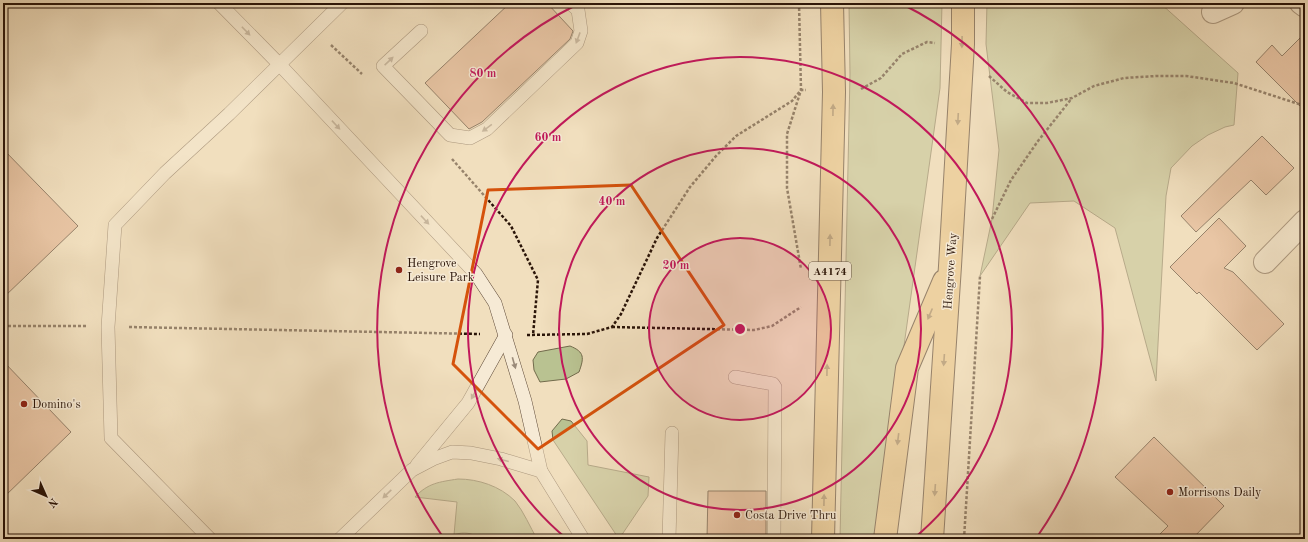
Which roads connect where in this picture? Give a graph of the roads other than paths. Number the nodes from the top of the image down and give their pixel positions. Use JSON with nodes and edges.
{"nodes":[{"id":1,"x":219,"y":3,"type":"edge"},
{"id":2,"x":342,"y":3,"type":"edge"},
{"id":3,"x":570,"y":3,"type":"edge"},
{"id":4,"x":832,"y":3,"type":"edge"},
{"id":5,"x":963,"y":3,"type":"edge"},
{"id":6,"x":1233,"y":3,"type":"edge"},
{"id":7,"x":1301,"y":3,"type":"edge"},
{"id":8,"x":1305,"y":6,"type":"edge"},
{"id":9,"x":1213,"y":12,"type":"dead end"},
{"id":10,"x":420,"y":31,"type":"dead end"},
{"id":11,"x":280,"y":64,"type":"junction"},
{"id":12,"x":1305,"y":221,"type":"edge"},
{"id":13,"x":1265,"y":262,"type":"dead end"},
{"id":14,"x":950,"y":266,"type":"junction"},
{"id":15,"x":506,"y":335,"type":"junction"},
{"id":16,"x":735,"y":377,"type":"dead end"},
{"id":17,"x":672,"y":433,"type":"dead end"},
{"id":18,"x":412,"y":470,"type":"junction"},
{"id":19,"x":540,"y":471,"type":"junction"},
{"id":20,"x":210,"y":539,"type":"edge"},
{"id":21,"x":340,"y":539,"type":"edge"},
{"id":22,"x":583,"y":539,"type":"edge"},
{"id":23,"x":669,"y":539,"type":"edge"},
{"id":24,"x":774,"y":539,"type":"edge"},
{"id":25,"x":823,"y":539,"type":"edge"},
{"id":26,"x":885,"y":539,"type":"edge"},
{"id":27,"x":932,"y":539,"type":"edge"}],
"edges":[{"from":1,"to":11,"type":"lane","one_way":true},
{"from":2,"to":11,"type":"lane"},
{"from":3,"to":10,"type":"lane","one_way":true},
{"from":25,"to":4,"type":"highway","number":"A4174","one_way":true},
{"from":5,"to":14,"type":"highway","name":"Hengrove Way","one_way":true},
{"from":6,"to":9,"type":"street"},
{"from":7,"to":8,"type":"street"},
{"from":11,"to":15,"type":"lane","one_way":true},
{"from":11,"to":20,"type":"lane"},
{"from":12,"to":13,"type":"street"},
{"from":14,"to":26,"type":"highway","one_way":true},
{"from":14,"to":27,"type":"highway","name":"Hengrove Way","one_way":true},
{"from":15,"to":18,"type":"lane","one_way":true},
{"from":15,"to":19,"type":"lane","one_way":true},
{"from":16,"to":24,"type":"lane"},
{"from":17,"to":23,"type":"lane"},
{"from":19,"to":18,"type":"lane","one_way":true},
{"from":18,"to":21,"type":"lane","one_way":true},
{"from":19,"to":22,"type":"lane"}]}
